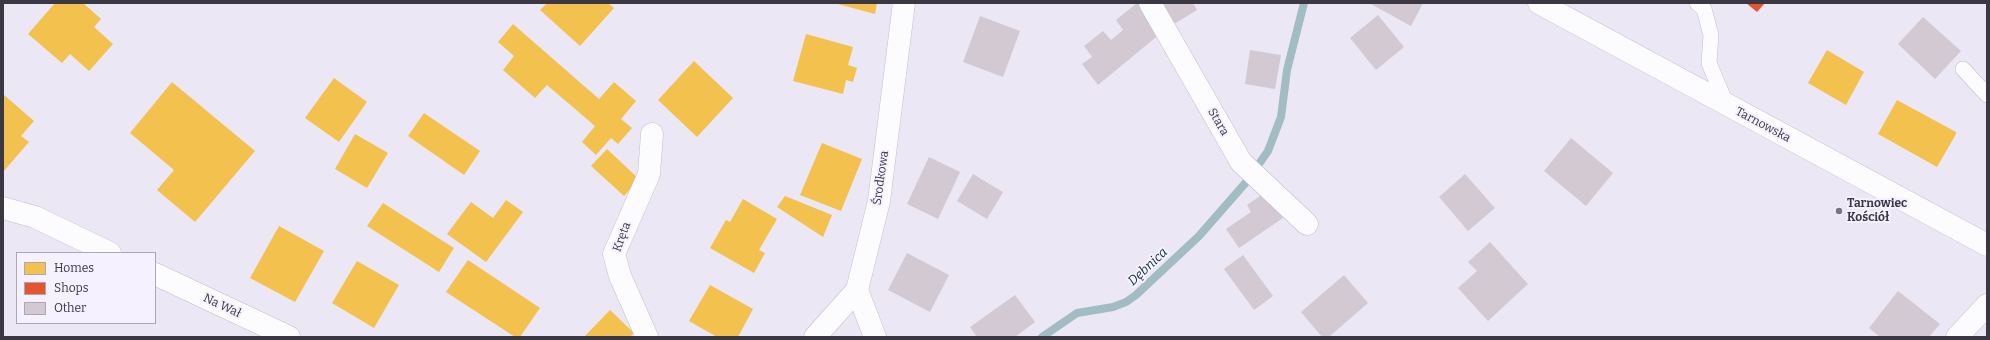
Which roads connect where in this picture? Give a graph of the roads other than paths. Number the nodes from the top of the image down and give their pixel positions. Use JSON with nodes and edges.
{"nodes":[{"id":1,"x":904,"y":3,"type":"edge"},
{"id":2,"x":1150,"y":3,"type":"edge"},
{"id":3,"x":1539,"y":3,"type":"edge"},
{"id":4,"x":1697,"y":3,"type":"edge"},
{"id":5,"x":1962,"y":70,"type":"dead end"},
{"id":6,"x":1987,"y":95,"type":"edge"},
{"id":7,"x":1727,"y":106,"type":"junction"},
{"id":8,"x":652,"y":134,"type":"dead end"},
{"id":9,"x":3,"y":208,"type":"edge"},
{"id":10,"x":1307,"y":224,"type":"dead end"},
{"id":11,"x":1987,"y":245,"type":"edge"},
{"id":12,"x":108,"y":252,"type":"edge"},
{"id":13,"x":156,"y":274,"type":"edge"},
{"id":14,"x":857,"y":290,"type":"junction"},
{"id":15,"x":1987,"y":305,"type":"edge"},
{"id":16,"x":289,"y":337,"type":"edge"},
{"id":17,"x":647,"y":337,"type":"edge"},
{"id":18,"x":815,"y":337,"type":"edge"},
{"id":19,"x":875,"y":337,"type":"edge"},
{"id":20,"x":1958,"y":337,"type":"edge"}],
"edges":[{"from":1,"to":14,"type":"street","name":"Środkowa"},
{"from":2,"to":10,"type":"street","name":"Stara"},
{"from":3,"to":7,"type":"street","name":"Tarnowska"},
{"from":4,"to":7,"type":"lane"},
{"from":5,"to":6,"type":"lane"},
{"from":7,"to":11,"type":"street","name":"Tarnowska"},
{"from":8,"to":17,"type":"street","name":"Kręta"},
{"from":9,"to":12,"type":"street"},
{"from":13,"to":16,"type":"street","name":"Na Wał"},
{"from":14,"to":18,"type":"street","name":"Środkowa"},
{"from":14,"to":19,"type":"street"},
{"from":15,"to":20,"type":"street"}]}
